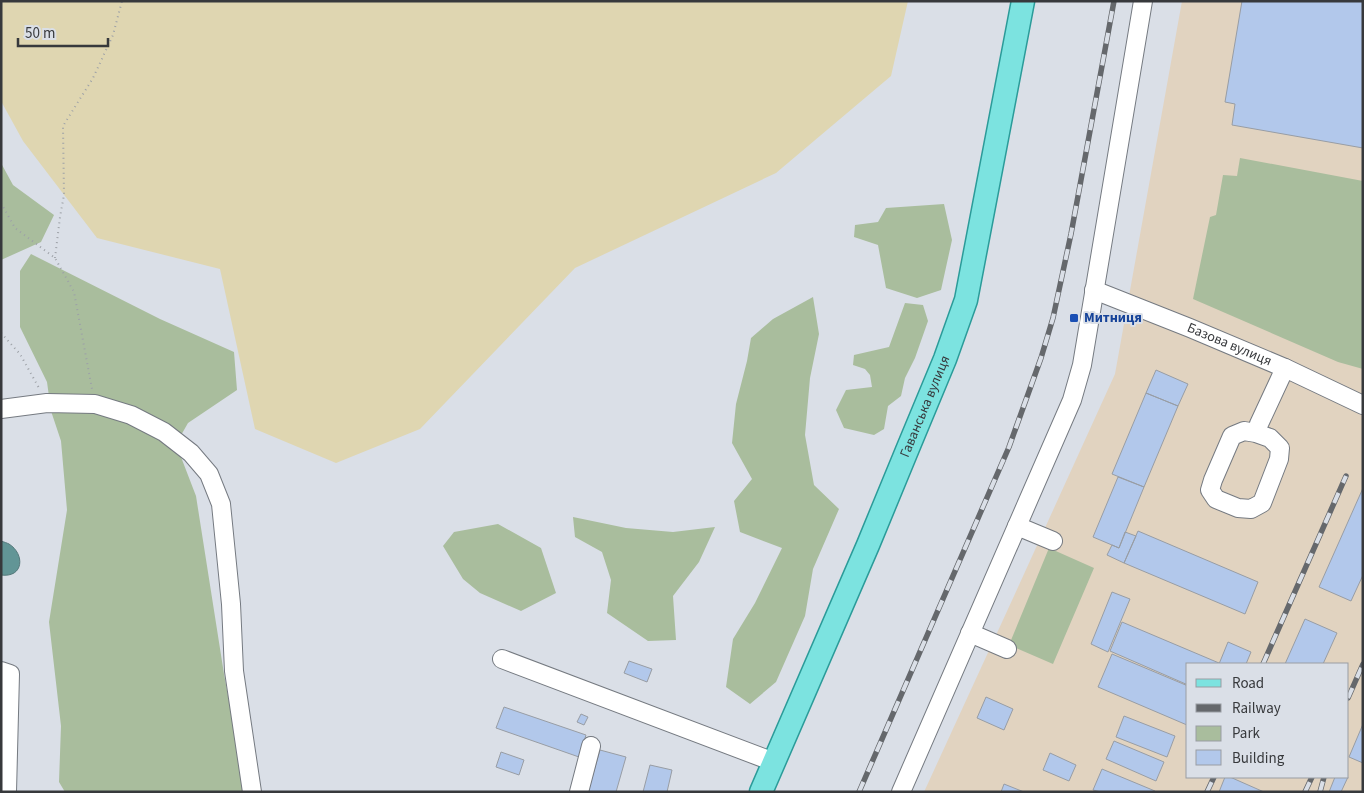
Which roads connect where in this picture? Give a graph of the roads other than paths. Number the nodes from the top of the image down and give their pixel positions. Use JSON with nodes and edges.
{"nodes":[{"id":1,"x":1024,"y":1,"type":"edge"},
{"id":2,"x":1143,"y":1,"type":"edge"},
{"id":3,"x":1094,"y":290,"type":"junction"},
{"id":4,"x":1285,"y":368,"type":"junction"},
{"id":5,"x":1363,"y":405,"type":"edge"},
{"id":6,"x":1,"y":409,"type":"edge"},
{"id":7,"x":1256,"y":433,"type":"junction"},
{"id":8,"x":1017,"y":526,"type":"junction"},
{"id":9,"x":1052,"y":541,"type":"dead end"},
{"id":10,"x":970,"y":633,"type":"junction"},
{"id":11,"x":1007,"y":649,"type":"dead end"},
{"id":12,"x":502,"y":659,"type":"dead end"},
{"id":13,"x":1,"y":671,"type":"edge"},
{"id":14,"x":591,"y":746,"type":"dead end"},
{"id":15,"x":774,"y":762,"type":"junction"},
{"id":16,"x":907,"y":790,"type":"edge"},
{"id":17,"x":7,"y":792,"type":"edge"},
{"id":18,"x":252,"y":792,"type":"edge"},
{"id":19,"x":578,"y":792,"type":"edge"},
{"id":20,"x":761,"y":792,"type":"edge"}],
"edges":[{"from":1,"to":15,"type":"main road","name":"Гаванська вулиця"},
{"from":2,"to":3,"type":"street"},
{"from":3,"to":4,"type":"street","name":"Базова вулиця"},
{"from":3,"to":8,"type":"street"},
{"from":4,"to":5,"type":"street","name":"Базова вулиця"},
{"from":4,"to":7,"type":"street"},
{"from":6,"to":18,"type":"street"},
{"from":7,"to":7,"type":"street"},
{"from":8,"to":9,"type":"street"},
{"from":8,"to":10,"type":"street"},
{"from":10,"to":11,"type":"street"},
{"from":10,"to":16,"type":"street"},
{"from":12,"to":15,"type":"street"},
{"from":13,"to":17,"type":"street"},
{"from":14,"to":19,"type":"street"},
{"from":15,"to":20,"type":"main road","name":"Гаванська вулиця"}]}
